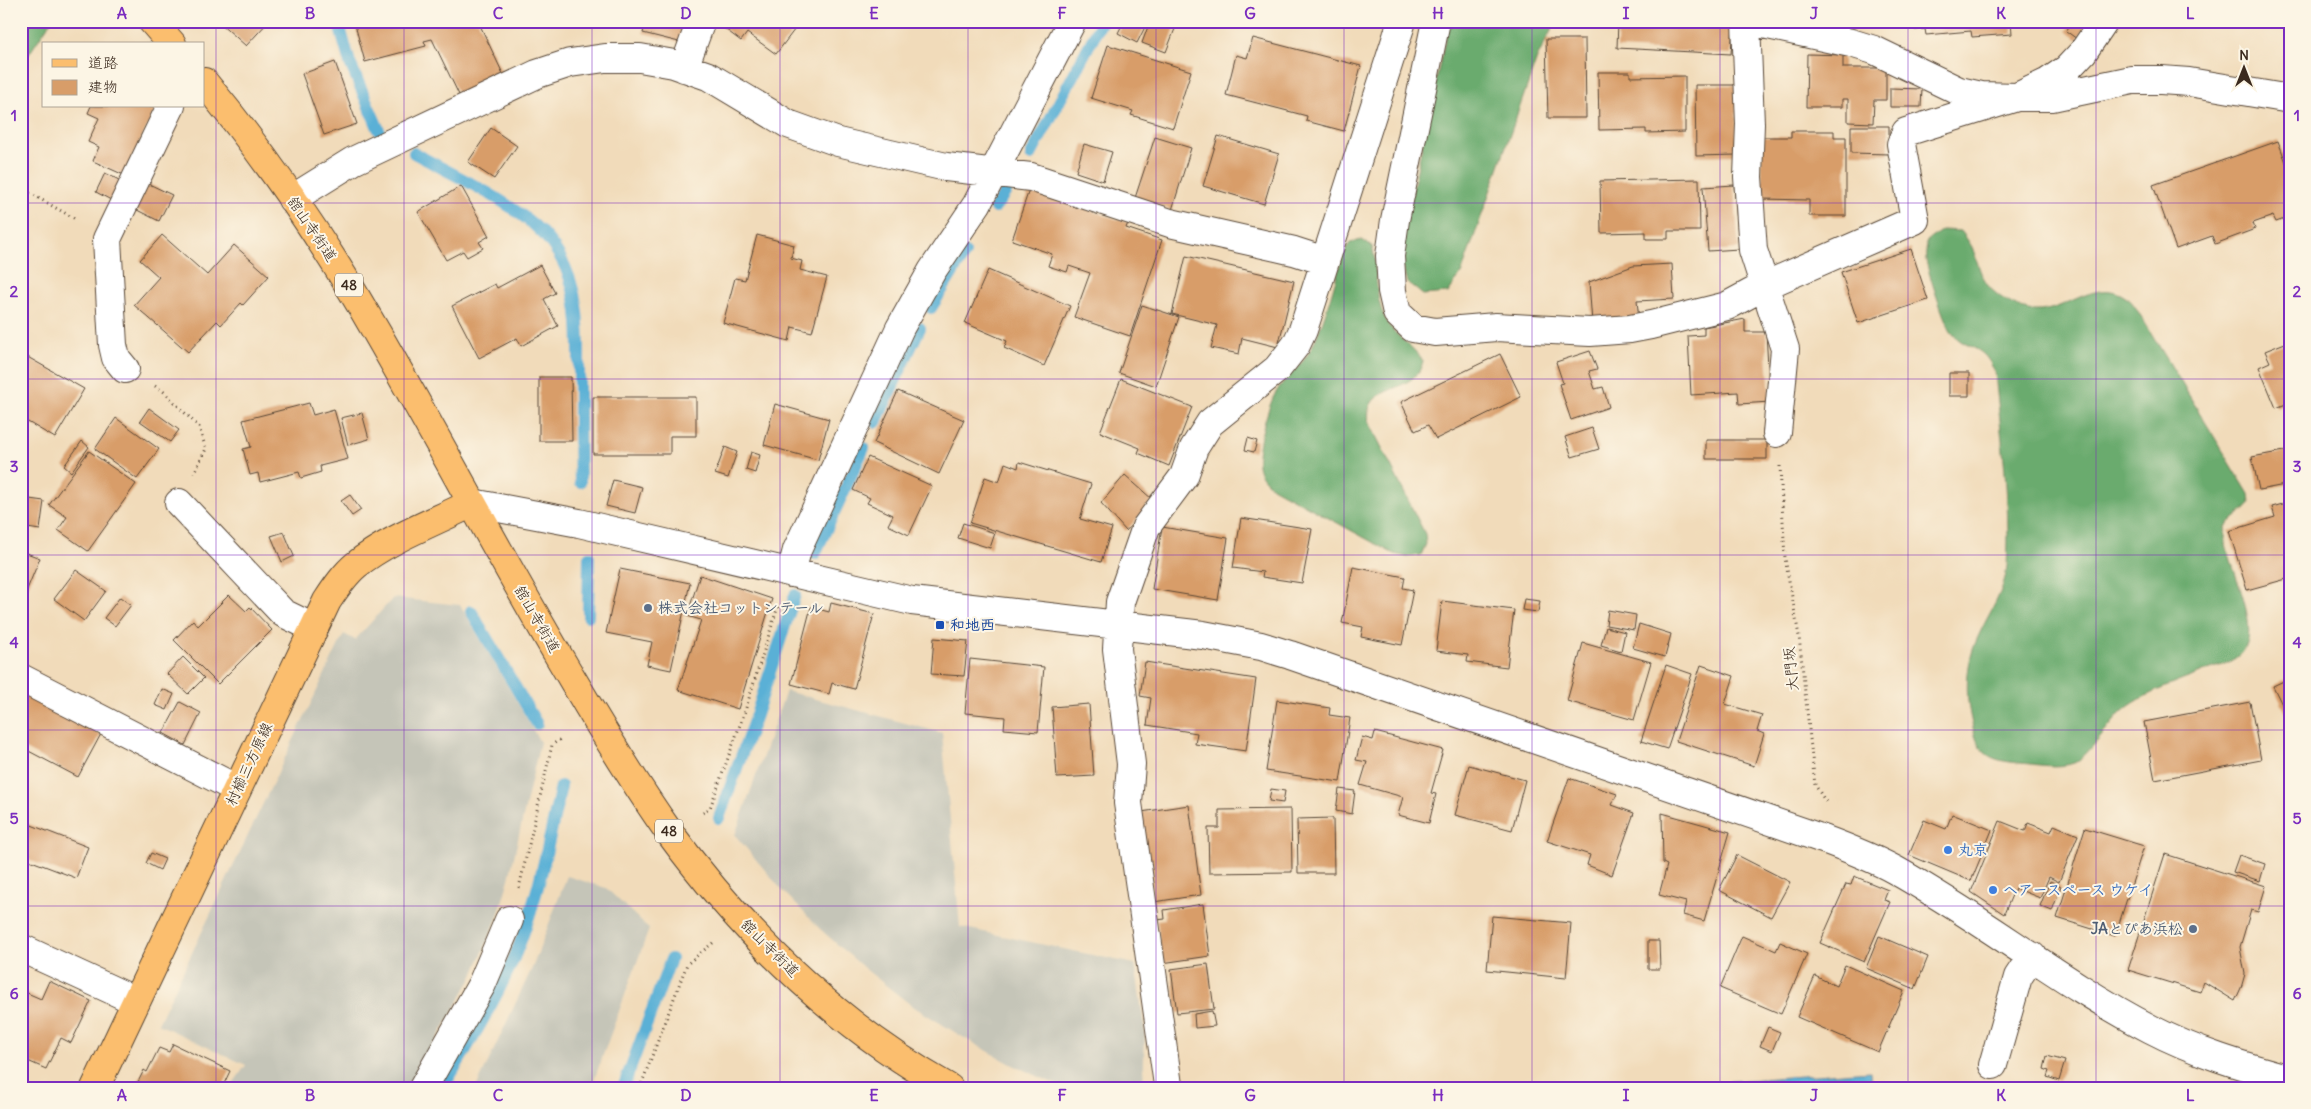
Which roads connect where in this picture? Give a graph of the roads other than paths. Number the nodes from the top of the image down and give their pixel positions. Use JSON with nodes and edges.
{"nodes":[{"id":1,"x":152,"y":21,"type":"edge"},
{"id":2,"x":701,"y":21,"type":"edge"},
{"id":3,"x":1072,"y":21,"type":"edge"},
{"id":4,"x":1402,"y":21,"type":"edge"},
{"id":5,"x":1436,"y":21,"type":"edge"},
{"id":6,"x":1748,"y":21,"type":"edge"},
{"id":7,"x":2104,"y":21,"type":"edge"},
{"id":8,"x":170,"y":42,"type":"edge"},
{"id":9,"x":684,"y":68,"type":"junction"},
{"id":10,"x":205,"y":83,"type":"edge"},
{"id":11,"x":2017,"y":97,"type":"junction"},
{"id":12,"x":2290,"y":98,"type":"edge"},
{"id":13,"x":170,"y":108,"type":"edge"},
{"id":14,"x":994,"y":172,"type":"junction"},
{"id":15,"x":292,"y":199,"type":"junction"},
{"id":16,"x":1325,"y":261,"type":"junction"},
{"id":17,"x":1764,"y":286,"type":"junction"},
{"id":18,"x":125,"y":369,"type":"road end"},
{"id":19,"x":1778,"y":433,"type":"road end"},
{"id":20,"x":178,"y":503,"type":"road end"},
{"id":21,"x":472,"y":504,"type":"junction"},
{"id":22,"x":789,"y":572,"type":"junction"},
{"id":23,"x":1119,"y":626,"type":"junction"},
{"id":24,"x":314,"y":628,"type":"junction"},
{"id":25,"x":21,"y":678,"type":"edge"},
{"id":26,"x":237,"y":789,"type":"junction"},
{"id":27,"x":509,"y":920,"type":"road end"},
{"id":28,"x":21,"y":948,"type":"edge"},
{"id":29,"x":2032,"y":956,"type":"junction"},
{"id":30,"x":136,"y":1001,"type":"junction"},
{"id":31,"x":1993,"y":1065,"type":"dead end"},
{"id":32,"x":2290,"y":1078,"type":"edge"},
{"id":33,"x":1168,"y":1085,"type":"dead end"},
{"id":34,"x":95,"y":1088,"type":"edge"},
{"id":35,"x":423,"y":1088,"type":"edge"},
{"id":36,"x":949,"y":1088,"type":"edge"}],
"edges":[{"from":1,"to":8,"type":"main road"},
{"from":2,"to":9,"type":"street"},
{"from":3,"to":14,"type":"street"},
{"from":4,"to":16,"type":"street"},
{"from":5,"to":17,"type":"street"},
{"from":6,"to":11,"type":"street"},
{"from":6,"to":17,"type":"street"},
{"from":7,"to":11,"type":"street"},
{"from":9,"to":14,"type":"street"},
{"from":9,"to":15,"type":"street"},
{"from":10,"to":15,"type":"main road","name":"舘山寺街道","number":"48"},
{"from":11,"to":12,"type":"street"},
{"from":11,"to":17,"type":"street"},
{"from":13,"to":18,"type":"street"},
{"from":14,"to":16,"type":"street"},
{"from":14,"to":22,"type":"street"},
{"from":15,"to":21,"type":"main road","name":"舘山寺街道","number":"48"},
{"from":16,"to":23,"type":"street"},
{"from":17,"to":19,"type":"street"},
{"from":20,"to":24,"type":"street"},
{"from":21,"to":22,"type":"street"},
{"from":21,"to":24,"type":"main road","name":"村櫛三方原線"},
{"from":21,"to":36,"type":"main road","name":"舘山寺街道","number":"48"},
{"from":22,"to":23,"type":"street"},
{"from":23,"to":29,"type":"street"},
{"from":23,"to":33,"type":"street"},
{"from":24,"to":26,"type":"main road","name":"村櫛三方原線"},
{"from":25,"to":26,"type":"street"},
{"from":26,"to":30,"type":"main road","name":"村櫛三方原線"},
{"from":27,"to":35,"type":"street"},
{"from":28,"to":30,"type":"street"},
{"from":29,"to":31,"type":"street"},
{"from":29,"to":32,"type":"street"},
{"from":30,"to":34,"type":"main road","name":"村櫛三方原線"}]}
